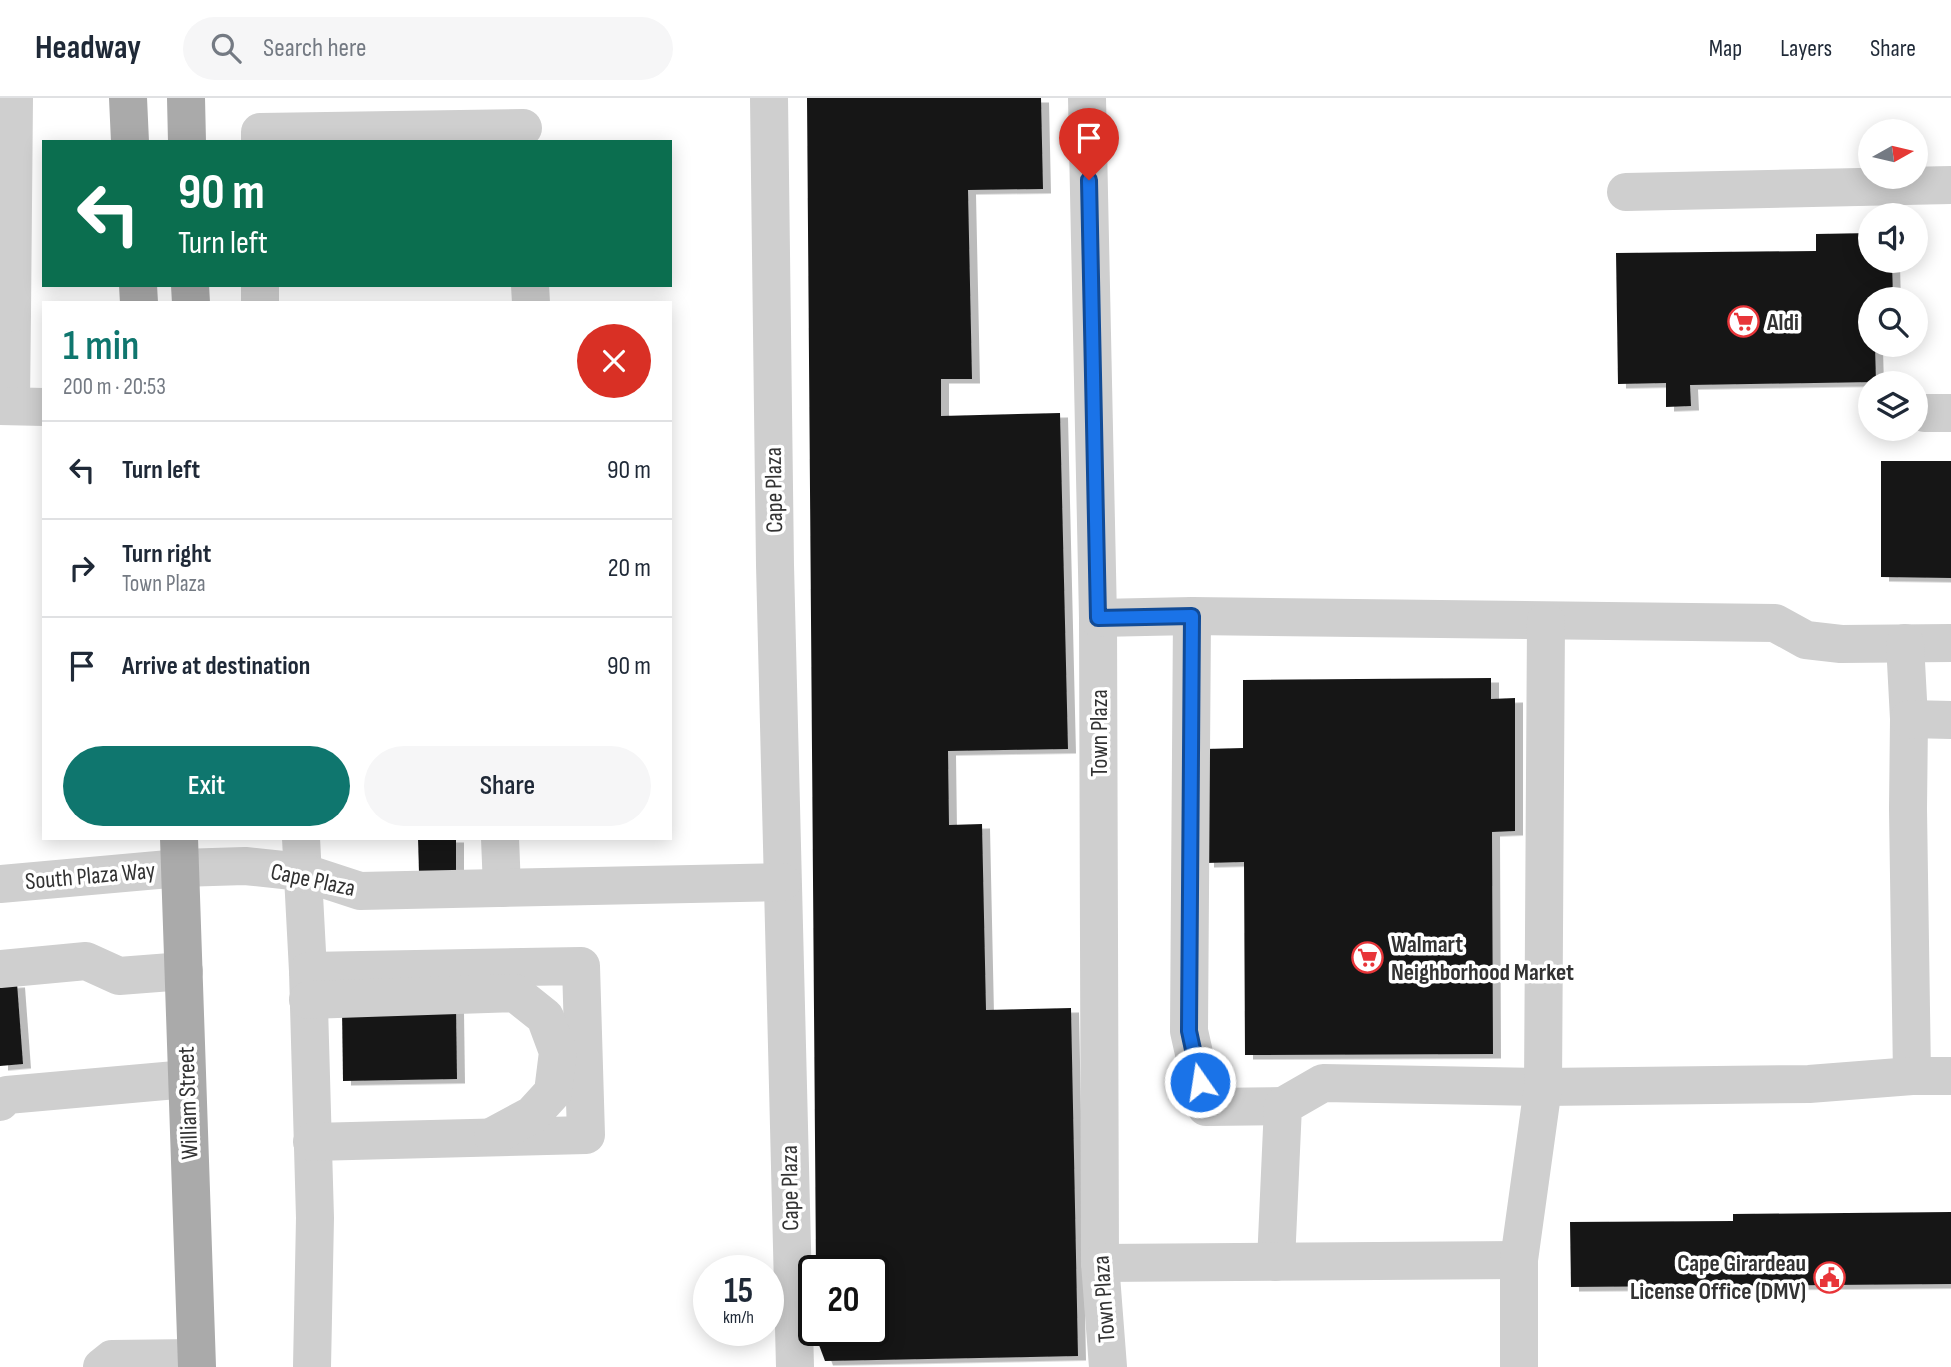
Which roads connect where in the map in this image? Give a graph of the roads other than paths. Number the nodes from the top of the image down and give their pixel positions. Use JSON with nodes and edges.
{"nodes":[{"id":1,"x":14,"y":98,"type":"edge"},
{"id":2,"x":128,"y":98,"type":"edge"},
{"id":3,"x":186,"y":98,"type":"edge"},
{"id":4,"x":769,"y":98,"type":"edge"},
{"id":5,"x":1087,"y":98,"type":"edge"},
{"id":6,"x":522,"y":122,"type":"edge"},
{"id":7,"x":260,"y":124,"type":"edge"},
{"id":8,"x":130,"y":140,"type":"edge"},
{"id":9,"x":187,"y":140,"type":"edge"},
{"id":10,"x":1951,"y":184,"type":"edge"},
{"id":11,"x":1626,"y":192,"type":"dead end"},
{"id":12,"x":6,"y":313,"type":"edge"},
{"id":13,"x":18,"y":406,"type":"edge"},
{"id":14,"x":1192,"y":616,"type":"junction"},
{"id":15,"x":1098,"y":618,"type":"junction"},
{"id":16,"x":1546,"y":621,"type":"junction"},
{"id":17,"x":1905,"y":643,"type":"junction"},
{"id":18,"x":1951,"y":643,"type":"edge"},
{"id":19,"x":1909,"y":719,"type":"junction"},
{"id":20,"x":1951,"y":720,"type":"edge"},
{"id":21,"x":500,"y":840,"type":"edge"},
{"id":22,"x":180,"y":853,"type":"edge"},
{"id":23,"x":301,"y":855,"type":"edge"},
{"id":24,"x":782,"y":882,"type":"junction"},
{"id":25,"x":0,"y":884,"type":"edge"},
{"id":26,"x":502,"y":888,"type":"junction"},
{"id":27,"x":0,"y":969,"type":"edge"},
{"id":28,"x":184,"y":971,"type":"junction"},
{"id":29,"x":308,"y":986,"type":"junction"},
{"id":30,"x":1912,"y":1076,"type":"junction"},
{"id":31,"x":1951,"y":1076,"type":"edge"},
{"id":32,"x":187,"y":1079,"type":"junction"},
{"id":33,"x":1543,"y":1087,"type":"junction"},
{"id":34,"x":2,"y":1097,"type":"edge"},
{"id":35,"x":1283,"y":1106,"type":"junction"},
{"id":36,"x":491,"y":1137,"type":"junction"},
{"id":37,"x":312,"y":1142,"type":"junction"},
{"id":38,"x":1519,"y":1260,"type":"junction"},
{"id":39,"x":1276,"y":1262,"type":"junction"},
{"id":40,"x":1100,"y":1263,"type":"junction"},
{"id":41,"x":197,"y":1362,"type":"edge"},
{"id":42,"x":102,"y":1367,"type":"edge"},
{"id":43,"x":312,"y":1367,"type":"edge"},
{"id":44,"x":795,"y":1367,"type":"edge"},
{"id":45,"x":1108,"y":1367,"type":"edge"},
{"id":46,"x":1519,"y":1367,"type":"edge"}],
"edges":[{"from":1,"to":12,"type":"street"},
{"from":2,"to":8,"type":"main road"},
{"from":3,"to":9,"type":"main road"},
{"from":4,"to":24,"type":"street","name":"Cape Plaza"},
{"from":5,"to":15,"type":"street","name":"Town Plaza"},
{"from":6,"to":7,"type":"street"},
{"from":10,"to":11,"type":"street"},
{"from":12,"to":13,"type":"street"},
{"from":14,"to":15,"type":"street"},
{"from":14,"to":16,"type":"street"},
{"from":14,"to":35,"type":"street"},
{"from":15,"to":40,"type":"street","name":"Town Plaza"},
{"from":16,"to":17,"type":"street"},
{"from":16,"to":33,"type":"street"},
{"from":17,"to":18,"type":"street"},
{"from":17,"to":19,"type":"street"},
{"from":19,"to":20,"type":"street"},
{"from":19,"to":30,"type":"street"},
{"from":21,"to":26,"type":"street"},
{"from":22,"to":23,"type":"street","name":"Cape Plaza"},
{"from":22,"to":25,"type":"street","name":"South Plaza Way"},
{"from":22,"to":28,"type":"main road","name":"William Street"},
{"from":23,"to":26,"type":"street","name":"Cape Plaza"},
{"from":23,"to":29,"type":"street"},
{"from":24,"to":26,"type":"street","name":"Cape Plaza"},
{"from":24,"to":44,"type":"street","name":"Cape Plaza"},
{"from":27,"to":28,"type":"street"},
{"from":28,"to":32,"type":"main road","name":"William Street"},
{"from":29,"to":36,"type":"street"},
{"from":29,"to":36,"type":"street"},
{"from":29,"to":37,"type":"street"},
{"from":30,"to":31,"type":"street"},
{"from":30,"to":33,"type":"street"},
{"from":32,"to":34,"type":"street"},
{"from":32,"to":41,"type":"main road","name":"William Street"},
{"from":33,"to":35,"type":"street"},
{"from":33,"to":38,"type":"street"},
{"from":35,"to":39,"type":"street"},
{"from":36,"to":37,"type":"street"},
{"from":37,"to":43,"type":"street"},
{"from":38,"to":39,"type":"street"},
{"from":38,"to":46,"type":"street"},
{"from":39,"to":40,"type":"street"},
{"from":40,"to":45,"type":"street","name":"Town Plaza"},
{"from":41,"to":42,"type":"street"}]}
